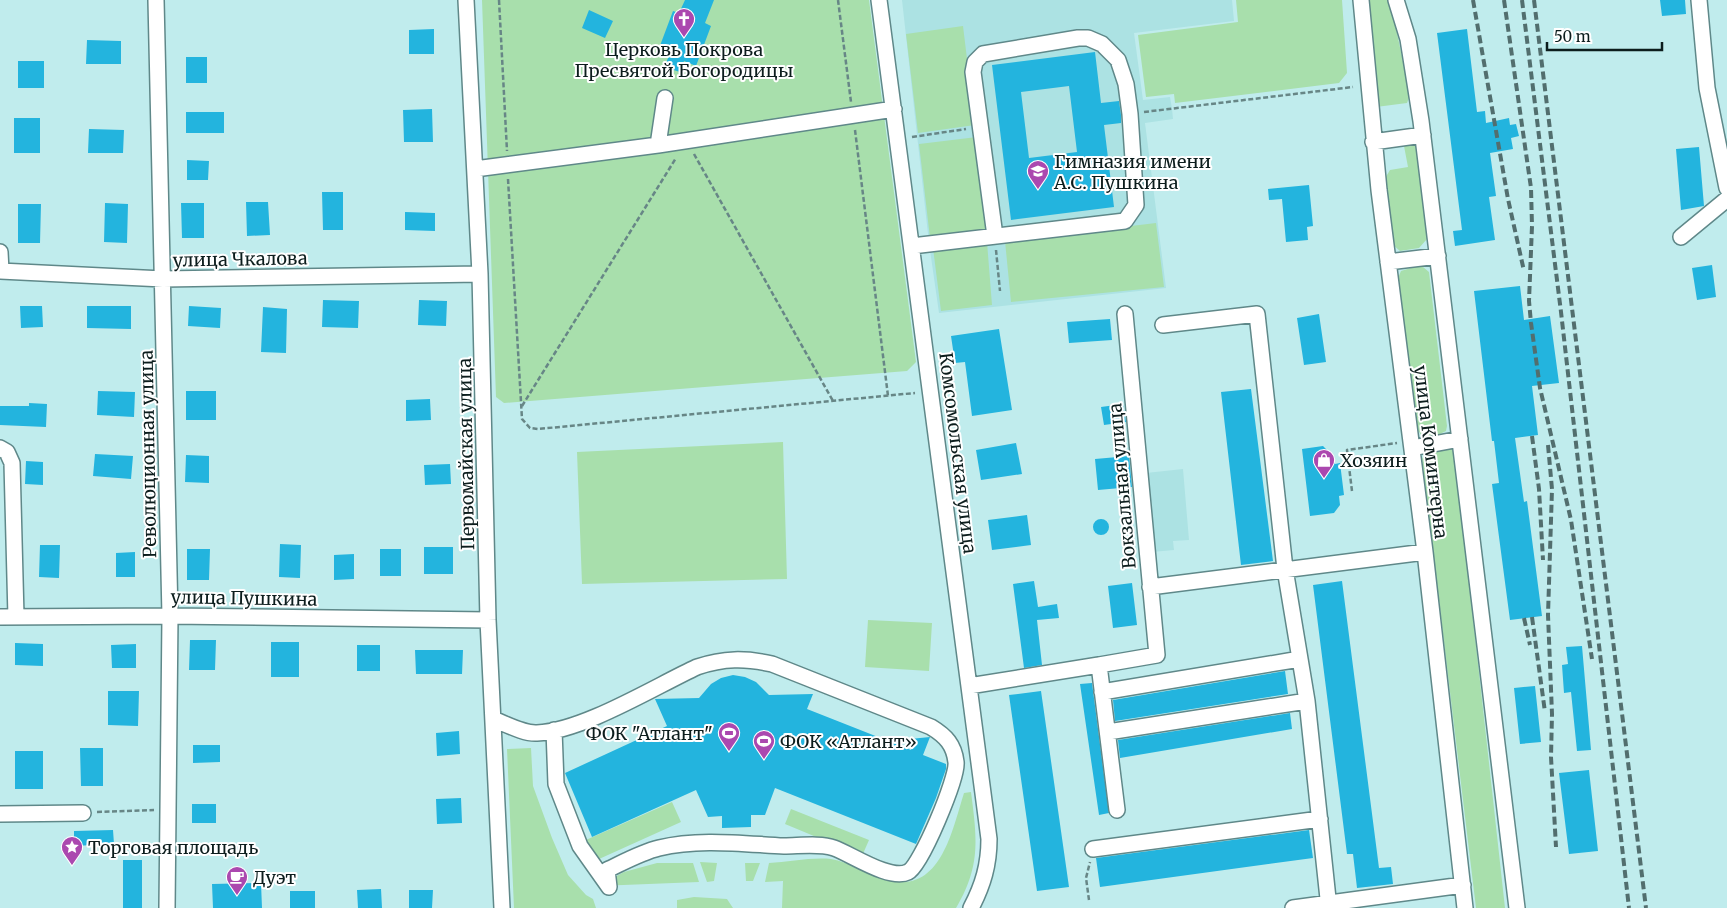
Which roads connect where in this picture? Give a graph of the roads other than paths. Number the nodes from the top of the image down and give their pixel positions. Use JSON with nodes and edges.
{"nodes":[{"id":1,"x":156,"y":0,"type":"edge"},
{"id":2,"x":466,"y":0,"type":"edge"},
{"id":3,"x":879,"y":0,"type":"edge"},
{"id":4,"x":1361,"y":0,"type":"edge"},
{"id":5,"x":1396,"y":0,"type":"edge"},
{"id":6,"x":1698,"y":0,"type":"edge"},
{"id":7,"x":665,"y":98,"type":"dead end"},
{"id":8,"x":894,"y":109,"type":"junction"},
{"id":9,"x":1423,"y":135,"type":"junction"},
{"id":10,"x":1373,"y":142,"type":"junction"},
{"id":11,"x":658,"y":145,"type":"junction"},
{"id":12,"x":475,"y":169,"type":"junction"},
{"id":13,"x":1727,"y":188,"type":"edge"},
{"id":14,"x":1727,"y":199,"type":"edge"},
{"id":15,"x":995,"y":236,"type":"junction"},
{"id":16,"x":1681,"y":237,"type":"dead end"},
{"id":17,"x":912,"y":246,"type":"junction"},
{"id":18,"x":0,"y":252,"type":"edge"},
{"id":19,"x":1438,"y":256,"type":"junction"},
{"id":20,"x":1388,"y":262,"type":"junction"},
{"id":21,"x":0,"y":272,"type":"edge"},
{"id":22,"x":480,"y":274,"type":"junction"},
{"id":23,"x":163,"y":279,"type":"junction"},
{"id":24,"x":1125,"y":314,"type":"dead end"},
{"id":25,"x":1163,"y":325,"type":"dead end"},
{"id":26,"x":1460,"y":439,"type":"junction"},
{"id":27,"x":1405,"y":445,"type":"junction"},
{"id":28,"x":0,"y":448,"type":"edge"},
{"id":29,"x":1426,"y":552,"type":"junction"},
{"id":30,"x":1285,"y":569,"type":"junction"},
{"id":31,"x":1150,"y":587,"type":"junction"},
{"id":32,"x":16,"y":616,"type":"junction"},
{"id":33,"x":170,"y":616,"type":"junction"},
{"id":34,"x":0,"y":617,"type":"edge"},
{"id":35,"x":488,"y":620,"type":"junction"},
{"id":36,"x":1300,"y":658,"type":"junction"},
{"id":37,"x":1099,"y":665,"type":"junction"},
{"id":38,"x":969,"y":686,"type":"junction"},
{"id":39,"x":1102,"y":692,"type":"junction"},
{"id":40,"x":1307,"y":701,"type":"junction"},
{"id":41,"x":493,"y":720,"type":"junction"},
{"id":42,"x":554,"y":730,"type":"junction"},
{"id":43,"x":1108,"y":732,"type":"junction"},
{"id":44,"x":1117,"y":810,"type":"dead end"},
{"id":45,"x":83,"y":813,"type":"road end"},
{"id":46,"x":0,"y":814,"type":"edge"},
{"id":47,"x":1320,"y":819,"type":"junction"},
{"id":48,"x":1093,"y":849,"type":"road end"},
{"id":49,"x":1463,"y":885,"type":"junction"},
{"id":50,"x":1329,"y":906,"type":"edge"},
{"id":51,"x":166,"y":908,"type":"edge"},
{"id":52,"x":502,"y":908,"type":"edge"},
{"id":53,"x":972,"y":908,"type":"edge"},
{"id":54,"x":1293,"y":908,"type":"edge"},
{"id":55,"x":1465,"y":908,"type":"edge"},
{"id":56,"x":1517,"y":908,"type":"edge"}],
"edges":[{"from":1,"to":23,"type":"street","name":"Революционная улица"},
{"from":2,"to":12,"type":"street","name":"Первомайская улица"},
{"from":3,"to":8,"type":"street","name":"Комсомольская улица"},
{"from":4,"to":10,"type":"street","name":"улица Коминтерна"},
{"from":5,"to":9,"type":"street"},
{"from":6,"to":13,"type":"street"},
{"from":7,"to":11,"type":"street"},
{"from":8,"to":11,"type":"street"},
{"from":8,"to":17,"type":"street","name":"Комсомольская улица"},
{"from":9,"to":10,"type":"street"},
{"from":9,"to":19,"type":"street"},
{"from":10,"to":20,"type":"street","name":"улица Коминтерна"},
{"from":11,"to":12,"type":"street"},
{"from":12,"to":22,"type":"street","name":"Первомайская улица"},
{"from":14,"to":16,"type":"street"},
{"from":15,"to":15,"type":"street"},
{"from":15,"to":17,"type":"street"},
{"from":17,"to":38,"type":"street","name":"Комсомольская улица"},
{"from":18,"to":21,"type":"street"},
{"from":19,"to":20,"type":"street"},
{"from":19,"to":26,"type":"street"},
{"from":20,"to":27,"type":"street","name":"улица Коминтерна"},
{"from":21,"to":23,"type":"street","name":"улица Чкалова"},
{"from":22,"to":23,"type":"street","name":"улица Чкалова"},
{"from":22,"to":35,"type":"street","name":"Первомайская улица"},
{"from":23,"to":33,"type":"street","name":"Революционная улица"},
{"from":24,"to":31,"type":"street","name":"Вокзальная улица"},
{"from":25,"to":30,"type":"street"},
{"from":26,"to":27,"type":"street"},
{"from":26,"to":56,"type":"street"},
{"from":27,"to":29,"type":"street","name":"улица Коминтерна"},
{"from":28,"to":32,"type":"street"},
{"from":29,"to":30,"type":"street"},
{"from":29,"to":49,"type":"street","name":"улица Коминтерна"},
{"from":30,"to":31,"type":"street"},
{"from":30,"to":36,"type":"street"},
{"from":31,"to":37,"type":"street","name":"Вокзальная улица"},
{"from":32,"to":33,"type":"street","name":"улица Пушкина"},
{"from":32,"to":34,"type":"street","name":"улица Пушкина"},
{"from":33,"to":35,"type":"street","name":"улица Пушкина"},
{"from":33,"to":51,"type":"street","name":"Революционная улица"},
{"from":35,"to":41,"type":"street","name":"Первомайская улица"},
{"from":36,"to":39,"type":"street"},
{"from":36,"to":40,"type":"street"},
{"from":37,"to":38,"type":"street"},
{"from":37,"to":39,"type":"street"},
{"from":38,"to":53,"type":"street","name":"Комсомольская улица"},
{"from":39,"to":43,"type":"street"},
{"from":40,"to":43,"type":"street"},
{"from":40,"to":47,"type":"street"},
{"from":41,"to":42,"type":"street"},
{"from":41,"to":52,"type":"street","name":"Первомайская улица"},
{"from":42,"to":42,"type":"street"},
{"from":43,"to":44,"type":"street"},
{"from":45,"to":46,"type":"street"},
{"from":47,"to":48,"type":"street"},
{"from":47,"to":50,"type":"street"},
{"from":49,"to":50,"type":"street"},
{"from":49,"to":55,"type":"street","name":"улица Коминтерна"},
{"from":50,"to":54,"type":"street"}]}
